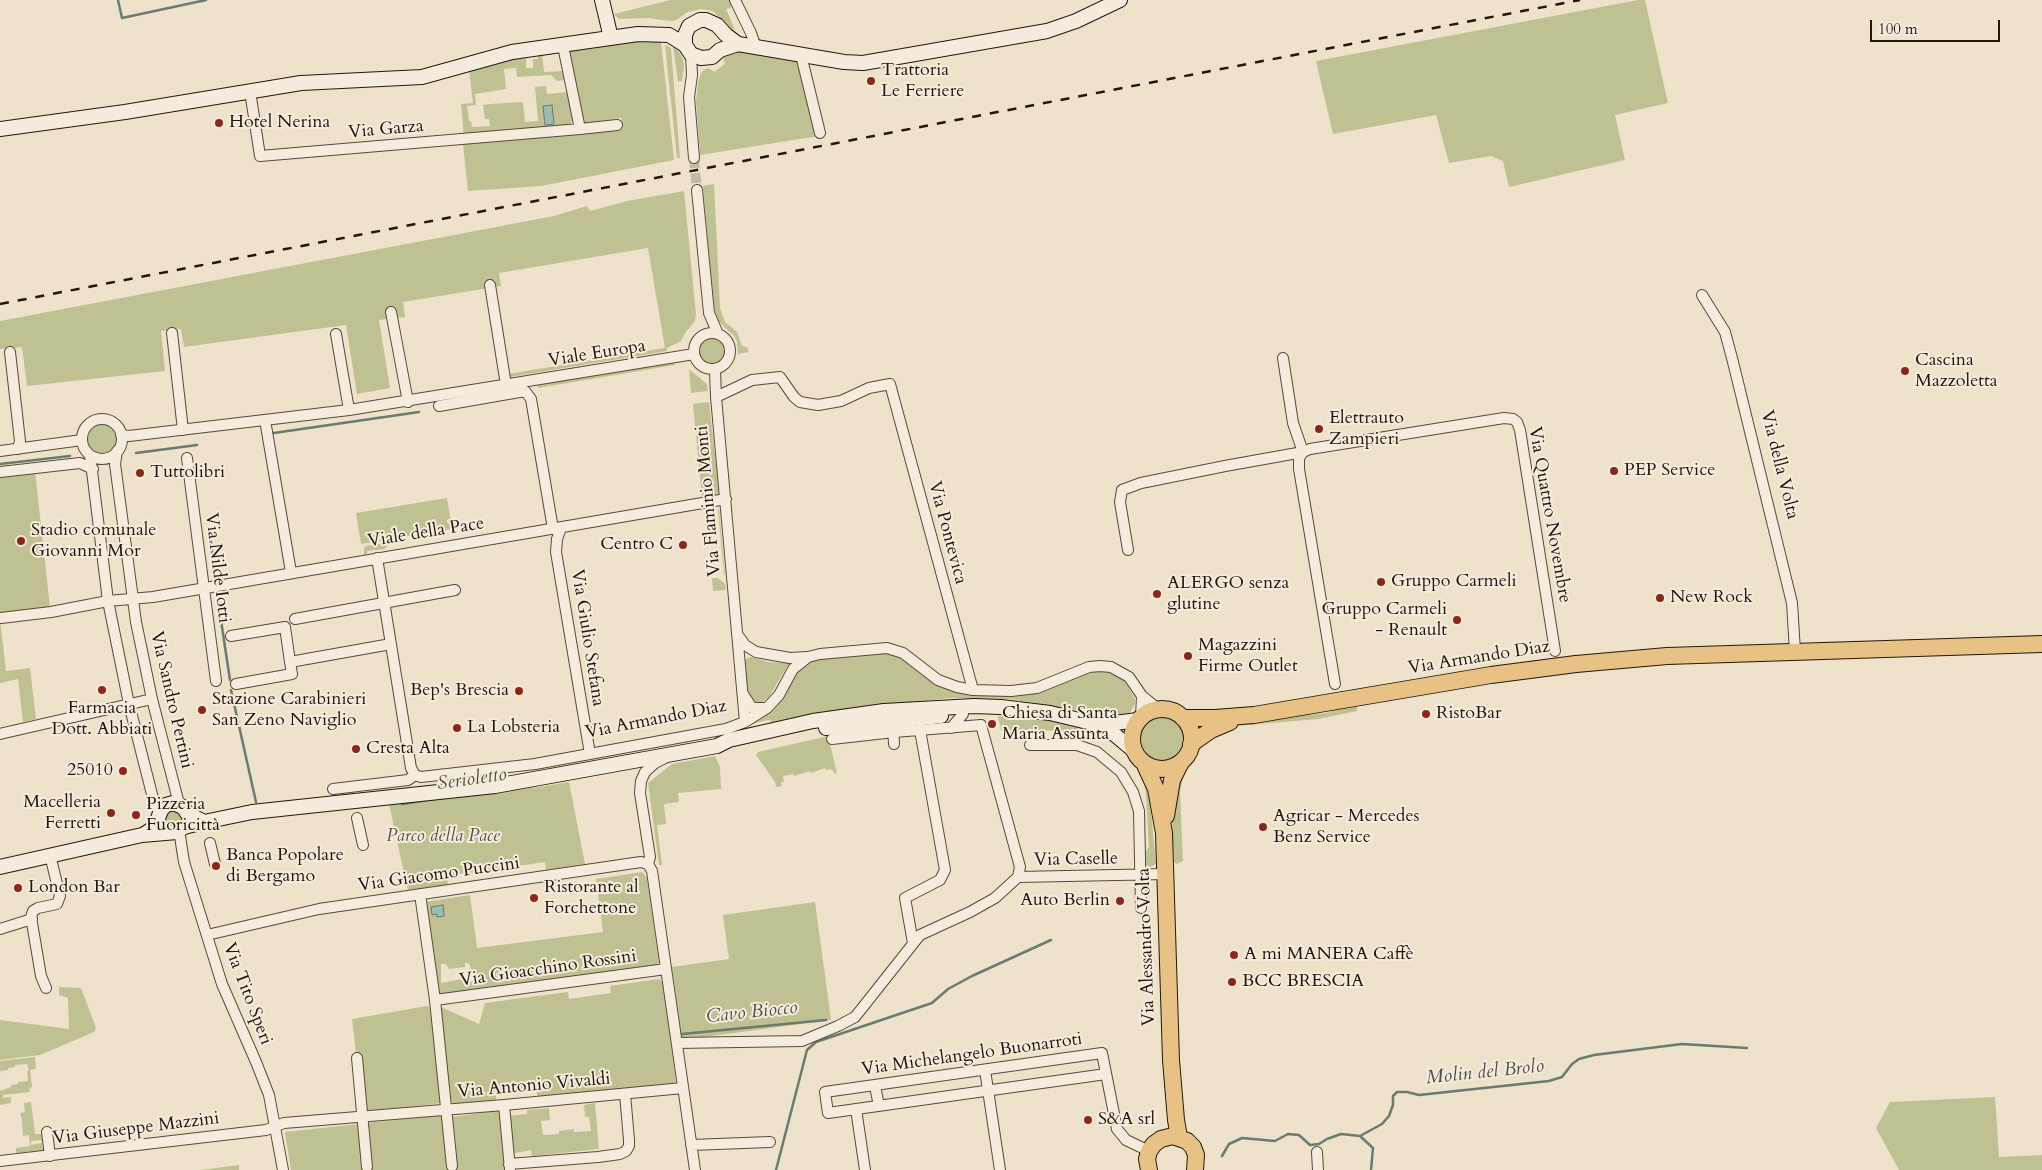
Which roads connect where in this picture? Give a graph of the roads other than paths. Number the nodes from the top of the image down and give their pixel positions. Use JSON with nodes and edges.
{"nodes":[{"id":1,"x":602,"y":0,"type":"edge"},
{"id":2,"x":736,"y":0,"type":"edge"},
{"id":3,"x":1120,"y":0,"type":"edge"},
{"id":4,"x":689,"y":26,"type":"junction"},
{"id":5,"x":721,"y":30,"type":"junction"},
{"id":6,"x":669,"y":35,"type":"junction"},
{"id":7,"x":611,"y":38,"type":"junction"},
{"id":8,"x":738,"y":44,"type":"junction"},
{"id":9,"x":563,"y":46,"type":"junction"},
{"id":10,"x":753,"y":47,"type":"junction"},
{"id":11,"x":688,"y":50,"type":"junction"},
{"id":12,"x":720,"y":50,"type":"junction"},
{"id":13,"x":801,"y":54,"type":"junction"},
{"id":14,"x":707,"y":58,"type":"junction"},
{"id":15,"x":692,"y":75,"type":"junction"},
{"id":16,"x":250,"y":91,"type":"junction"},
{"id":17,"x":617,"y":124,"type":"dead end"},
{"id":18,"x":0,"y":129,"type":"edge"},
{"id":19,"x":580,"y":129,"type":"junction"},
{"id":20,"x":820,"y":133,"type":"dead end"},
{"id":21,"x":694,"y":158,"type":"tunnel mouth"},
{"id":22,"x":697,"y":190,"type":"tunnel mouth"},
{"id":23,"x":490,"y":285,"type":"dead end"},
{"id":24,"x":1702,"y":295,"type":"dead end"},
{"id":25,"x":391,"y":312,"type":"dead end"},
{"id":26,"x":709,"y":313,"type":"junction"},
{"id":27,"x":172,"y":333,"type":"dead end"},
{"id":28,"x":336,"y":334,"type":"dead end"},
{"id":29,"x":718,"y":334,"type":"junction"},
{"id":30,"x":704,"y":335,"type":"junction"},
{"id":31,"x":10,"y":352,"type":"dead end"},
{"id":32,"x":694,"y":354,"type":"junction"},
{"id":33,"x":1283,"y":358,"type":"dead end"},
{"id":34,"x":716,"y":370,"type":"junction"},
{"id":35,"x":506,"y":385,"type":"junction"},
{"id":36,"x":716,"y":396,"type":"junction"},
{"id":37,"x":408,"y":402,"type":"junction"},
{"id":38,"x":439,"y":406,"type":"dead end"},
{"id":39,"x":349,"y":410,"type":"junction"},
{"id":40,"x":265,"y":420,"type":"junction"},
{"id":41,"x":183,"y":430,"type":"junction"},
{"id":42,"x":121,"y":435,"type":"junction"},
{"id":43,"x":82,"y":440,"type":"junction"},
{"id":44,"x":18,"y":449,"type":"junction"},
{"id":45,"x":0,"y":451,"type":"edge"},
{"id":46,"x":117,"y":452,"type":"junction"},
{"id":47,"x":1303,"y":452,"type":"junction"},
{"id":48,"x":90,"y":456,"type":"junction"},
{"id":49,"x":187,"y":458,"type":"dead end"},
{"id":50,"x":93,"y":469,"type":"junction"},
{"id":51,"x":0,"y":472,"type":"edge"},
{"id":52,"x":726,"y":499,"type":"junction"},
{"id":53,"x":557,"y":528,"type":"junction"},
{"id":54,"x":1128,"y":550,"type":"dead end"},
{"id":55,"x":377,"y":558,"type":"junction"},
{"id":56,"x":291,"y":572,"type":"junction"},
{"id":57,"x":203,"y":588,"type":"junction"},
{"id":58,"x":456,"y":590,"type":"dead end"},
{"id":59,"x":132,"y":598,"type":"junction"},
{"id":60,"x":108,"y":601,"type":"junction"},
{"id":61,"x":384,"y":602,"type":"junction"},
{"id":62,"x":1,"y":618,"type":"edge"},
{"id":63,"x":294,"y":618,"type":"dead end"},
{"id":64,"x":736,"y":629,"type":"junction"},
{"id":65,"x":231,"y":636,"type":"dead end"},
{"id":66,"x":391,"y":644,"type":"junction"},
{"id":67,"x":2042,"y":645,"type":"edge"},
{"id":68,"x":750,"y":649,"type":"junction"},
{"id":69,"x":1555,"y":651,"type":"dead end"},
{"id":70,"x":1795,"y":651,"type":"junction"},
{"id":71,"x":808,"y":657,"type":"junction"},
{"id":72,"x":790,"y":658,"type":"junction"},
{"id":73,"x":738,"y":660,"type":"junction"},
{"id":74,"x":290,"y":662,"type":"junction"},
{"id":75,"x":792,"y":669,"type":"junction"},
{"id":76,"x":216,"y":681,"type":"dead end"},
{"id":77,"x":236,"y":684,"type":"dead end"},
{"id":78,"x":1335,"y":684,"type":"dead end"},
{"id":79,"x":973,"y":690,"type":"junction"},
{"id":80,"x":742,"y":692,"type":"junction"},
{"id":81,"x":1142,"y":696,"type":"junction"},
{"id":82,"x":152,"y":699,"type":"junction"},
{"id":83,"x":129,"y":704,"type":"junction"},
{"id":84,"x":767,"y":708,"type":"junction"},
{"id":85,"x":910,"y":708,"type":"junction"},
{"id":86,"x":1158,"y":709,"type":"junction"},
{"id":87,"x":1022,"y":710,"type":"junction"},
{"id":88,"x":963,"y":714,"type":"junction"},
{"id":89,"x":1254,"y":715,"type":"junction"},
{"id":90,"x":1140,"y":718,"type":"junction"},
{"id":91,"x":1183,"y":718,"type":"junction"},
{"id":92,"x":745,"y":722,"type":"junction"},
{"id":93,"x":1092,"y":723,"type":"junction"},
{"id":94,"x":893,"y":726,"type":"junction"},
{"id":95,"x":952,"y":728,"type":"junction"},
{"id":96,"x":920,"y":730,"type":"junction"},
{"id":97,"x":2,"y":734,"type":"edge"},
{"id":98,"x":832,"y":739,"type":"dead end"},
{"id":99,"x":894,"y":744,"type":"dead end"},
{"id":100,"x":1191,"y":744,"type":"junction"},
{"id":101,"x":1030,"y":745,"type":"dead end"},
{"id":102,"x":717,"y":746,"type":"junction"},
{"id":103,"x":1133,"y":750,"type":"junction"},
{"id":104,"x":590,"y":754,"type":"junction"},
{"id":105,"x":675,"y":754,"type":"junction"},
{"id":106,"x":1180,"y":764,"type":"junction"},
{"id":107,"x":1145,"y":765,"type":"junction"},
{"id":108,"x":415,"y":775,"type":"junction"},
{"id":109,"x":333,"y":789,"type":"dead end"},
{"id":110,"x":160,"y":815,"type":"junction"},
{"id":111,"x":357,"y":818,"type":"dead end"},
{"id":112,"x":181,"y":822,"type":"junction"},
{"id":113,"x":1164,"y":833,"type":"junction"},
{"id":114,"x":142,"y":835,"type":"junction"},
{"id":115,"x":210,"y":843,"type":"dead end"},
{"id":116,"x":363,"y":845,"type":"dead end"},
{"id":117,"x":50,"y":855,"type":"junction"},
{"id":118,"x":216,"y":864,"type":"dead end"},
{"id":119,"x":648,"y":864,"type":"junction"},
{"id":120,"x":0,"y":867,"type":"edge"},
{"id":121,"x":1140,"y":874,"type":"junction"},
{"id":122,"x":1165,"y":874,"type":"junction"},
{"id":123,"x":1018,"y":877,"type":"junction"},
{"id":124,"x":420,"y":894,"type":"junction"},
{"id":125,"x":1142,"y":908,"type":"dead end"},
{"id":126,"x":32,"y":919,"type":"junction"},
{"id":127,"x":0,"y":929,"type":"edge"},
{"id":128,"x":207,"y":935,"type":"junction"},
{"id":129,"x":913,"y":943,"type":"junction"},
{"id":130,"x":666,"y":969,"type":"junction"},
{"id":131,"x":46,"y":988,"type":"dead end"},
{"id":132,"x":435,"y":1000,"type":"junction"},
{"id":133,"x":677,"y":1043,"type":"junction"},
{"id":134,"x":356,"y":1058,"type":"dead end"},
{"id":135,"x":1171,"y":1060,"type":"junction"},
{"id":136,"x":984,"y":1070,"type":"junction"},
{"id":137,"x":1106,"y":1074,"type":"junction"},
{"id":138,"x":875,"y":1086,"type":"junction"},
{"id":139,"x":683,"y":1088,"type":"junction"},
{"id":140,"x":988,"y":1091,"type":"junction"},
{"id":141,"x":625,"y":1094,"type":"junction"},
{"id":142,"x":504,"y":1106,"type":"junction"},
{"id":143,"x":879,"y":1106,"type":"junction"},
{"id":144,"x":447,"y":1110,"type":"junction"},
{"id":145,"x":856,"y":1110,"type":"junction"},
{"id":146,"x":362,"y":1117,"type":"junction"},
{"id":147,"x":275,"y":1127,"type":"junction"},
{"id":148,"x":47,"y":1132,"type":"dead end"},
{"id":149,"x":1180,"y":1137,"type":"junction"},
{"id":150,"x":1161,"y":1138,"type":"junction"},
{"id":151,"x":770,"y":1142,"type":"dead end"},
{"id":152,"x":692,"y":1145,"type":"junction"},
{"id":153,"x":1149,"y":1151,"type":"junction"},
{"id":154,"x":1317,"y":1152,"type":"dead end"},
{"id":155,"x":50,"y":1156,"type":"junction"},
{"id":156,"x":0,"y":1161,"type":"edge"},
{"id":157,"x":452,"y":1166,"type":"dead end"},
{"id":158,"x":367,"y":1167,"type":"dead end"},
{"id":159,"x":510,"y":1167,"type":"edge"},
{"id":160,"x":283,"y":1170,"type":"edge"},
{"id":161,"x":695,"y":1170,"type":"edge"},
{"id":162,"x":865,"y":1170,"type":"edge"},
{"id":163,"x":1000,"y":1170,"type":"edge"},
{"id":164,"x":1150,"y":1170,"type":"edge"},
{"id":165,"x":1195,"y":1170,"type":"edge"},
{"id":166,"x":1318,"y":1170,"type":"edge"}],
"edges":[{"from":1,"to":7,"type":"main road"},
{"from":2,"to":10,"type":"street"},
{"from":3,"to":13,"type":"main road"},
{"from":4,"to":5,"type":"main road"},
{"from":4,"to":6,"type":"main road"},
{"from":4,"to":11,"type":"main road"},
{"from":5,"to":8,"type":"main road"},
{"from":5,"to":12,"type":"main road"},
{"from":6,"to":7,"type":"main road"},
{"from":6,"to":11,"type":"main road"},
{"from":7,"to":9,"type":"main road"},
{"from":8,"to":10,"type":"main road"},
{"from":8,"to":12,"type":"main road"},
{"from":9,"to":16,"type":"main road"},
{"from":9,"to":19,"type":"street"},
{"from":10,"to":13,"type":"main road"},
{"from":11,"to":14,"type":"main road"},
{"from":11,"to":15,"type":"street"},
{"from":12,"to":14,"type":"main road"},
{"from":13,"to":20,"type":"street"},
{"from":14,"to":15,"type":"street"},
{"from":15,"to":21,"type":"street"},
{"from":16,"to":18,"type":"main road"},
{"from":16,"to":19,"type":"street","name":"Via Garza"},
{"from":17,"to":19,"type":"street","name":"Via Garza"},
{"from":22,"to":26,"type":"street"},
{"from":23,"to":35,"type":"street"},
{"from":24,"to":70,"type":"street","name":"Via della Volta"},
{"from":25,"to":37,"type":"street"},
{"from":26,"to":29,"type":"street"},
{"from":26,"to":30,"type":"street"},
{"from":27,"to":41,"type":"street"},
{"from":28,"to":39,"type":"street"},
{"from":29,"to":30,"type":"street"},
{"from":29,"to":34,"type":"street"},
{"from":30,"to":32,"type":"street"},
{"from":31,"to":44,"type":"street"},
{"from":32,"to":34,"type":"street"},
{"from":32,"to":35,"type":"street","name":"Viale Europa"},
{"from":33,"to":47,"type":"street"},
{"from":34,"to":36,"type":"street","name":"Via Flaminio Monti"},
{"from":35,"to":37,"type":"street","name":"Viale Europa"},
{"from":36,"to":52,"type":"street","name":"Via Flaminio Monti"},
{"from":36,"to":79,"type":"street","name":"Via Pontevica"},
{"from":37,"to":39,"type":"street","name":"Viale Europa"},
{"from":38,"to":53,"type":"street","name":"Via Giulio Stefana"},
{"from":39,"to":40,"type":"street","name":"Viale Europa"},
{"from":40,"to":41,"type":"street","name":"Viale Europa"},
{"from":40,"to":56,"type":"street"},
{"from":41,"to":42,"type":"street","name":"Viale Europa"},
{"from":42,"to":43,"type":"street"},
{"from":42,"to":46,"type":"street"},
{"from":43,"to":44,"type":"street"},
{"from":43,"to":48,"type":"street"},
{"from":44,"to":45,"type":"street"},
{"from":46,"to":48,"type":"street"},
{"from":46,"to":59,"type":"street","name":"Via Sandro Pertini"},
{"from":47,"to":54,"type":"street","name":"Via Quattro Novembre"},
{"from":47,"to":69,"type":"street","name":"Via Quattro Novembre"},
{"from":47,"to":78,"type":"street"},
{"from":48,"to":50,"type":"street"},
{"from":49,"to":57,"type":"street","name":"Via Nilde Iotti"},
{"from":50,"to":51,"type":"street"},
{"from":50,"to":60,"type":"street"},
{"from":52,"to":53,"type":"street","name":"Viale della Pace"},
{"from":52,"to":64,"type":"street","name":"Via Flaminio Monti"},
{"from":53,"to":55,"type":"street","name":"Viale della Pace"},
{"from":53,"to":104,"type":"street","name":"Via Giulio Stefana"},
{"from":55,"to":56,"type":"street","name":"Viale della Pace"},
{"from":55,"to":61,"type":"street"},
{"from":56,"to":57,"type":"street","name":"Viale della Pace"},
{"from":57,"to":59,"type":"street","name":"Viale della Pace"},
{"from":57,"to":76,"type":"street","name":"Via Nilde Iotti"},
{"from":58,"to":61,"type":"street"},
{"from":59,"to":60,"type":"street"},
{"from":59,"to":82,"type":"street","name":"Via Sandro Pertini"},
{"from":60,"to":62,"type":"street"},
{"from":60,"to":83,"type":"street"},
{"from":61,"to":63,"type":"street"},
{"from":61,"to":66,"type":"street"},
{"from":64,"to":68,"type":"street"},
{"from":64,"to":73,"type":"street","name":"Via Flaminio Monti"},
{"from":65,"to":74,"type":"street"},
{"from":66,"to":74,"type":"street"},
{"from":66,"to":108,"type":"street"},
{"from":67,"to":70,"type":"main road"},
{"from":68,"to":72,"type":"street"},
{"from":68,"to":73,"type":"street"},
{"from":70,"to":89,"type":"main road","name":"Via Armando Diaz"},
{"from":71,"to":72,"type":"street"},
{"from":71,"to":75,"type":"street","name":"Via Armando Diaz"},
{"from":71,"to":79,"type":"street","name":"Via Armando Diaz"},
{"from":72,"to":75,"type":"street"},
{"from":73,"to":80,"type":"street","name":"Via Flaminio Monti"},
{"from":74,"to":77,"type":"street"},
{"from":75,"to":84,"type":"street","name":"Via Armando Diaz"},
{"from":79,"to":81,"type":"street","name":"Via Armando Diaz"},
{"from":80,"to":84,"type":"street"},
{"from":80,"to":92,"type":"street","name":"Via Flaminio Monti"},
{"from":81,"to":86,"type":"street","name":"Via Armando Diaz"},
{"from":81,"to":90,"type":"street"},
{"from":82,"to":83,"type":"street"},
{"from":82,"to":112,"type":"street","name":"Via Sandro Pertini"},
{"from":83,"to":97,"type":"street"},
{"from":83,"to":110,"type":"street"},
{"from":84,"to":92,"type":"street","name":"Via Armando Diaz"},
{"from":85,"to":87,"type":"main road","name":"Via Armando Diaz"},
{"from":85,"to":94,"type":"main road","name":"Via Armando Diaz"},
{"from":85,"to":102,"type":"main road","name":"Via Armando Diaz"},
{"from":86,"to":90,"type":"main road"},
{"from":86,"to":91,"type":"main road"},
{"from":87,"to":88,"type":"main road","name":"Via Armando Diaz"},
{"from":87,"to":93,"type":"main road","name":"Via Armando Diaz"},
{"from":88,"to":94,"type":"main road","name":"Via Armando Diaz"},
{"from":88,"to":95,"type":"street"},
{"from":89,"to":91,"type":"main road","name":"Via Armando Diaz"},
{"from":89,"to":100,"type":"main road","name":"Via Armando Diaz"},
{"from":90,"to":93,"type":"main road","name":"Via Armando Diaz"},
{"from":90,"to":103,"type":"main road"},
{"from":91,"to":100,"type":"main road"},
{"from":92,"to":104,"type":"street","name":"Via Armando Diaz"},
{"from":93,"to":103,"type":"main road","name":"Via Armando Diaz"},
{"from":94,"to":96,"type":"street","name":"Via Armando Diaz"},
{"from":94,"to":98,"type":"street","name":"Via Armando Diaz"},
{"from":94,"to":99,"type":"street"},
{"from":94,"to":102,"type":"main road","name":"Via Armando Diaz"},
{"from":95,"to":96,"type":"street","name":"Via Armando Diaz"},
{"from":95,"to":123,"type":"street","name":"Via Armando Diaz"},
{"from":96,"to":129,"type":"street"},
{"from":100,"to":106,"type":"main road"},
{"from":101,"to":121,"type":"street"},
{"from":102,"to":105,"type":"main road","name":"Via Armando Diaz"},
{"from":103,"to":107,"type":"main road"},
{"from":104,"to":108,"type":"street","name":"Via Armando Diaz"},
{"from":105,"to":112,"type":"main road","name":"Via Armando Diaz"},
{"from":105,"to":119,"type":"street"},
{"from":106,"to":107,"type":"main road"},
{"from":106,"to":113,"type":"main road","name":"Via Alessandro Volta"},
{"from":107,"to":113,"type":"main road","name":"Via Alessandro Volta"},
{"from":108,"to":109,"type":"street","name":"Via Armando Diaz"},
{"from":110,"to":112,"type":"main road"},
{"from":110,"to":112,"type":"main road","name":"Via Armando Diaz"},
{"from":110,"to":114,"type":"main road"},
{"from":111,"to":116,"type":"street"},
{"from":112,"to":114,"type":"main road","name":"Via Armando Diaz"},
{"from":112,"to":128,"type":"street","name":"Via Tito Speri"},
{"from":113,"to":122,"type":"main road","name":"Via Alessandro Volta"},
{"from":114,"to":117,"type":"main road","name":"Via Armando Diaz"},
{"from":115,"to":118,"type":"street"},
{"from":117,"to":120,"type":"main road","name":"Via Armando Diaz"},
{"from":117,"to":126,"type":"street"},
{"from":119,"to":124,"type":"street","name":"Via Giacomo Puccini"},
{"from":119,"to":130,"type":"street"},
{"from":121,"to":122,"type":"street","name":"Via Caselle"},
{"from":121,"to":123,"type":"street","name":"Via Caselle"},
{"from":121,"to":125,"type":"street"},
{"from":122,"to":135,"type":"main road","name":"Via Alessandro Volta"},
{"from":123,"to":129,"type":"street"},
{"from":124,"to":128,"type":"street","name":"Via Giacomo Puccini"},
{"from":124,"to":132,"type":"street"},
{"from":126,"to":127,"type":"street"},
{"from":126,"to":131,"type":"street"},
{"from":128,"to":147,"type":"street","name":"Via Tito Speri"},
{"from":129,"to":133,"type":"street"},
{"from":130,"to":132,"type":"street","name":"Via Gioacchino Rossini"},
{"from":130,"to":133,"type":"street"},
{"from":132,"to":144,"type":"street"},
{"from":133,"to":139,"type":"street"},
{"from":134,"to":146,"type":"street"},
{"from":135,"to":149,"type":"main road","name":"Via Alessandro Volta"},
{"from":135,"to":150,"type":"main road","name":"Via Alessandro Volta"},
{"from":136,"to":137,"type":"street","name":"Via Michelangelo Buonarroti"},
{"from":136,"to":138,"type":"street","name":"Via Michelangelo Buonarroti"},
{"from":136,"to":140,"type":"street"},
{"from":137,"to":140,"type":"street"},
{"from":137,"to":153,"type":"street","name":"Via Michelangelo Buonarroti"},
{"from":138,"to":143,"type":"street"},
{"from":138,"to":145,"type":"street","name":"Via Michelangelo Buonarroti"},
{"from":139,"to":141,"type":"street","name":"Via Antonio Vivaldi"},
{"from":139,"to":152,"type":"street"},
{"from":140,"to":143,"type":"street"},
{"from":140,"to":163,"type":"street"},
{"from":141,"to":142,"type":"street","name":"Via Antonio Vivaldi"},
{"from":141,"to":159,"type":"street","name":"Via Antonio Vivaldi"},
{"from":142,"to":144,"type":"street","name":"Via Antonio Vivaldi"},
{"from":142,"to":159,"type":"street"},
{"from":143,"to":145,"type":"street"},
{"from":144,"to":146,"type":"street","name":"Via Antonio Vivaldi"},
{"from":144,"to":157,"type":"street","name":"Via Antonio Vivaldi"},
{"from":145,"to":162,"type":"street"},
{"from":146,"to":147,"type":"street","name":"Via Antonio Vivaldi"},
{"from":146,"to":158,"type":"street"},
{"from":147,"to":155,"type":"street","name":"Via Giuseppe Mazzini"},
{"from":147,"to":160,"type":"street","name":"Via Tito Speri"},
{"from":148,"to":155,"type":"street"},
{"from":149,"to":150,"type":"main road"},
{"from":149,"to":165,"type":"main road"},
{"from":150,"to":153,"type":"main road"},
{"from":151,"to":152,"type":"street"},
{"from":152,"to":161,"type":"street"},
{"from":153,"to":164,"type":"main road"},
{"from":154,"to":166,"type":"street"},
{"from":155,"to":156,"type":"street","name":"Via Giuseppe Mazzini"}]}
